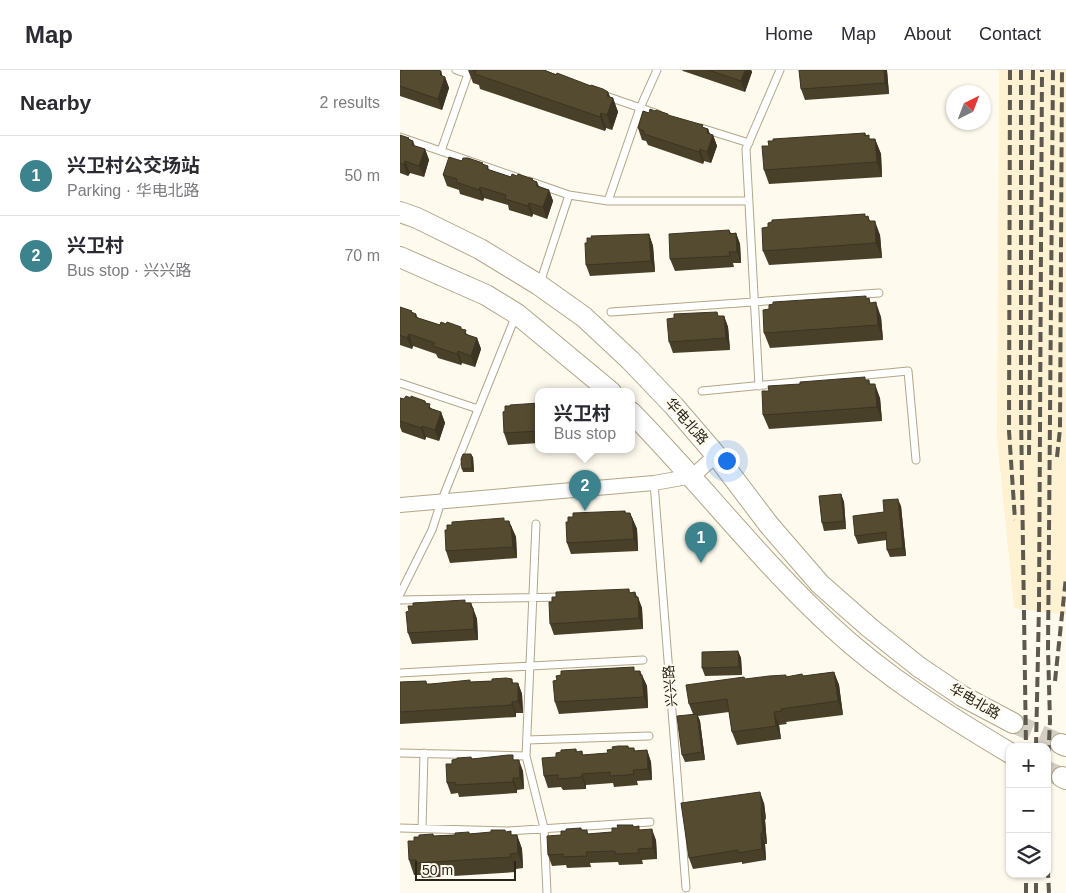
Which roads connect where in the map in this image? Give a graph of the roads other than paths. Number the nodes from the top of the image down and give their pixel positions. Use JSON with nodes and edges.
{"nodes":[{"id":1,"x":456,"y":70,"type":"edge"},
{"id":2,"x":656,"y":70,"type":"edge"},
{"id":3,"x":780,"y":70,"type":"edge"},
{"id":4,"x":469,"y":72,"type":"edge"},
{"id":5,"x":603,"y":95,"type":"edge"},
{"id":6,"x":640,"y":108,"type":"junction"},
{"id":7,"x":667,"y":117,"type":"edge"},
{"id":8,"x":694,"y":126,"type":"edge"},
{"id":9,"x":400,"y":137,"type":"edge"},
{"id":10,"x":749,"y":143,"type":"junction"},
{"id":11,"x":441,"y":151,"type":"junction"},
{"id":12,"x":569,"y":195,"type":"junction"},
{"id":13,"x":608,"y":201,"type":"junction"},
{"id":14,"x":749,"y":202,"type":"junction"},
{"id":15,"x":400,"y":212,"type":"edge"},
{"id":16,"x":400,"y":257,"type":"edge"},
{"id":17,"x":539,"y":285,"type":"junction"},
{"id":18,"x":878,"y":293,"type":"dead end"},
{"id":19,"x":755,"y":302,"type":"junction"},
{"id":20,"x":611,"y":312,"type":"dead end"},
{"id":21,"x":516,"y":314,"type":"junction"},
{"id":22,"x":400,"y":383,"type":"edge"},
{"id":23,"x":759,"y":386,"type":"junction"},
{"id":24,"x":606,"y":388,"type":"edge"},
{"id":25,"x":702,"y":391,"type":"dead end"},
{"id":26,"x":478,"y":409,"type":"junction"},
{"id":27,"x":635,"y":416,"type":"edge"},
{"id":28,"x":716,"y":455,"type":"junction"},
{"id":29,"x":916,"y":460,"type":"dead end"},
{"id":30,"x":692,"y":476,"type":"junction"},
{"id":31,"x":654,"y":483,"type":"junction"},
{"id":32,"x":440,"y":502,"type":"junction"},
{"id":33,"x":400,"y":505,"type":"edge"},
{"id":34,"x":536,"y":524,"type":"dead end"},
{"id":35,"x":400,"y":594,"type":"edge"},
{"id":36,"x":572,"y":596,"type":"edge"},
{"id":37,"x":533,"y":597,"type":"junction"},
{"id":38,"x":400,"y":600,"type":"edge"},
{"id":39,"x":644,"y":660,"type":"dead end"},
{"id":40,"x":531,"y":666,"type":"junction"},
{"id":41,"x":400,"y":673,"type":"edge"},
{"id":42,"x":1013,"y":723,"type":"tunnel mouth"},
{"id":43,"x":649,"y":736,"type":"dead end"},
{"id":44,"x":527,"y":740,"type":"junction"},
{"id":45,"x":1006,"y":751,"type":"edge"},
{"id":46,"x":400,"y":753,"type":"edge"},
{"id":47,"x":424,"y":753,"type":"junction"},
{"id":48,"x":526,"y":756,"type":"junction"},
{"id":49,"x":650,"y":822,"type":"dead end"},
{"id":50,"x":400,"y":828,"type":"edge"},
{"id":51,"x":422,"y":828,"type":"junction"},
{"id":52,"x":544,"y":828,"type":"junction"},
{"id":53,"x":686,"y":888,"type":"dead end"},
{"id":54,"x":547,"y":893,"type":"edge"}],
"edges":[{"from":1,"to":4,"type":"lane"},
{"from":2,"to":6,"type":"lane"},
{"from":3,"to":10,"type":"lane"},
{"from":4,"to":11,"type":"lane"},
{"from":5,"to":6,"type":"lane"},
{"from":6,"to":7,"type":"lane"},
{"from":6,"to":13,"type":"lane"},
{"from":8,"to":10,"type":"lane"},
{"from":9,"to":11,"type":"lane"},
{"from":10,"to":14,"type":"lane"},
{"from":11,"to":12,"type":"lane"},
{"from":12,"to":13,"type":"lane"},
{"from":12,"to":17,"type":"lane"},
{"from":13,"to":14,"type":"lane"},
{"from":14,"to":19,"type":"lane"},
{"from":15,"to":17,"type":"main road","name":"华电北路"},
{"from":16,"to":21,"type":"main road"},
{"from":17,"to":28,"type":"main road","name":"华电北路"},
{"from":18,"to":19,"type":"lane"},
{"from":19,"to":20,"type":"lane"},
{"from":19,"to":23,"type":"lane"},
{"from":21,"to":24,"type":"main road"},
{"from":21,"to":26,"type":"lane"},
{"from":22,"to":26,"type":"lane"},
{"from":23,"to":25,"type":"lane"},
{"from":23,"to":29,"type":"lane"},
{"from":26,"to":32,"type":"lane"},
{"from":27,"to":30,"type":"main road","name":"华电北路"},
{"from":28,"to":30,"type":"street"},
{"from":28,"to":42,"type":"main road","name":"华电北路"},
{"from":30,"to":31,"type":"street"},
{"from":30,"to":45,"type":"main road","name":"华电北路"},
{"from":31,"to":32,"type":"street"},
{"from":31,"to":53,"type":"lane","name":"兴兴路"},
{"from":32,"to":33,"type":"street"},
{"from":32,"to":35,"type":"lane"},
{"from":34,"to":37,"type":"lane"},
{"from":36,"to":37,"type":"lane"},
{"from":37,"to":38,"type":"lane"},
{"from":37,"to":40,"type":"lane"},
{"from":39,"to":40,"type":"lane"},
{"from":40,"to":41,"type":"lane"},
{"from":40,"to":44,"type":"lane"},
{"from":43,"to":44,"type":"lane"},
{"from":44,"to":48,"type":"lane"},
{"from":46,"to":47,"type":"lane"},
{"from":47,"to":48,"type":"lane"},
{"from":47,"to":51,"type":"lane"},
{"from":48,"to":52,"type":"lane"},
{"from":49,"to":52,"type":"lane"},
{"from":50,"to":51,"type":"lane"},
{"from":51,"to":52,"type":"lane"},
{"from":52,"to":54,"type":"lane"}]}
